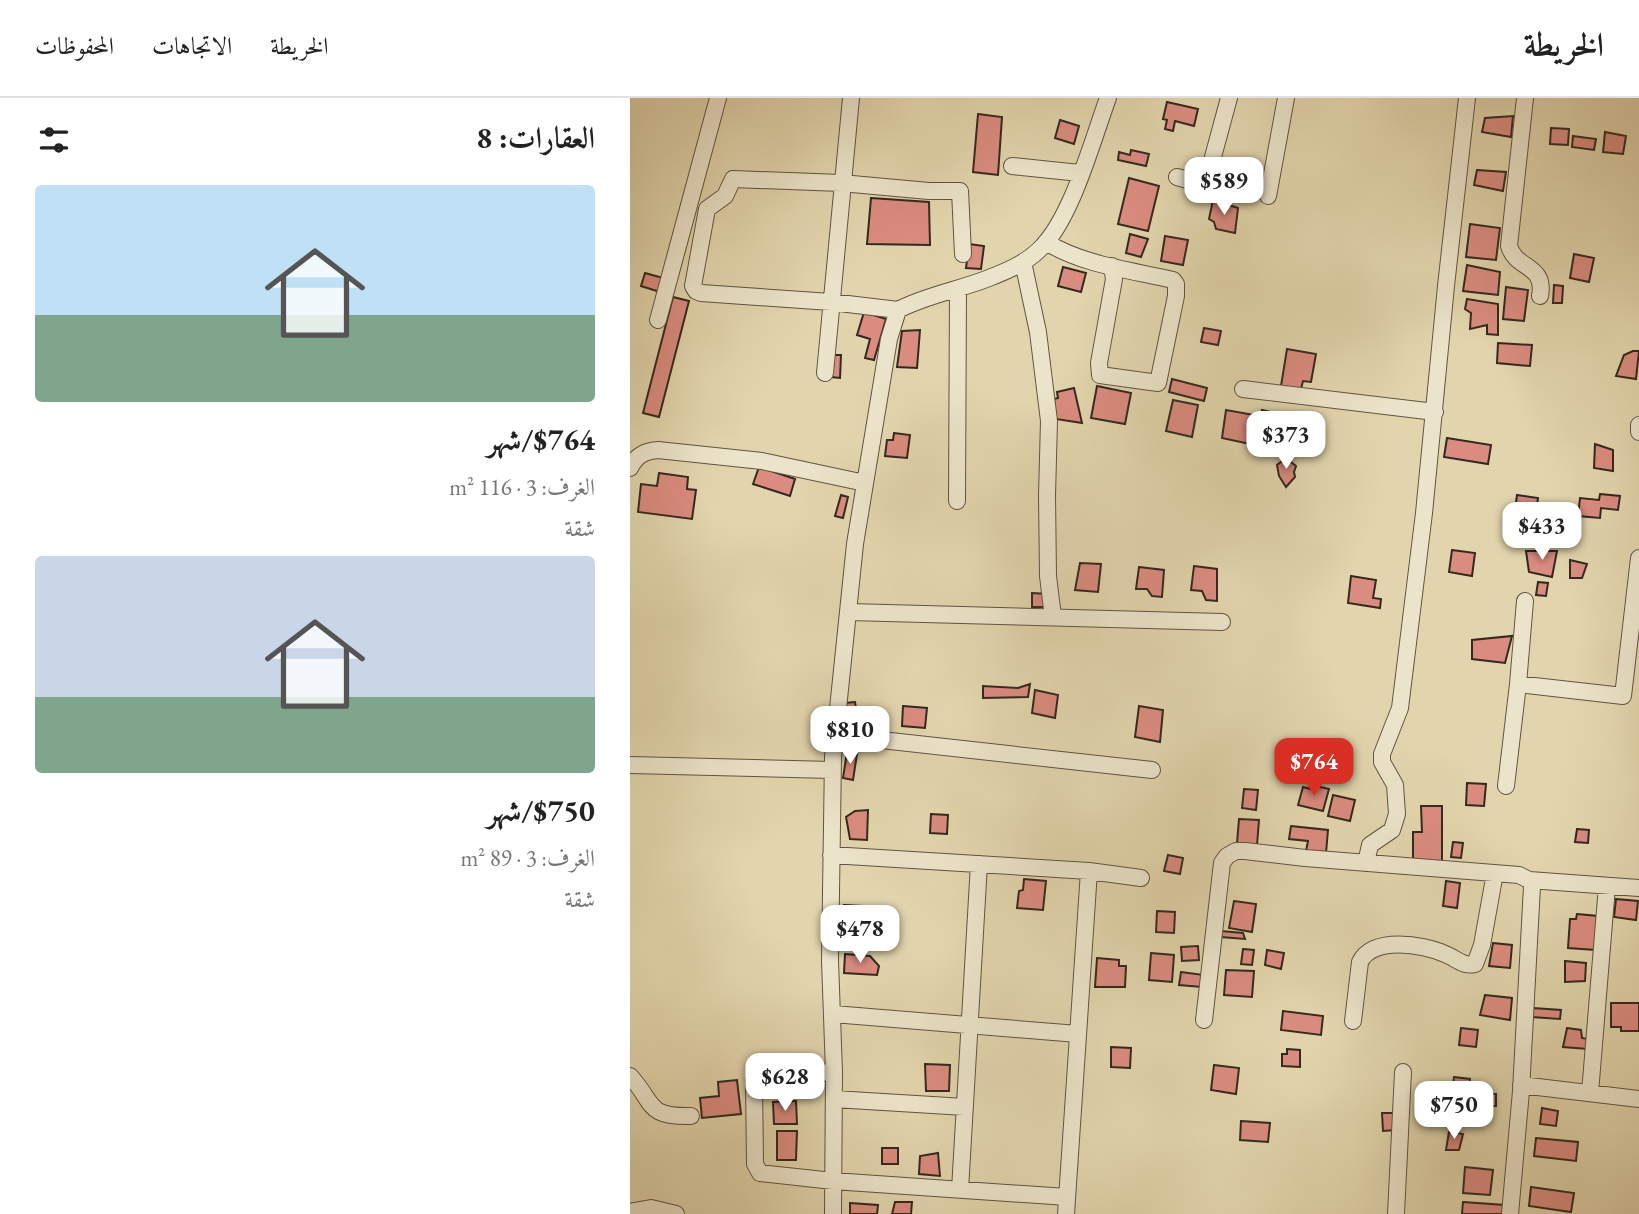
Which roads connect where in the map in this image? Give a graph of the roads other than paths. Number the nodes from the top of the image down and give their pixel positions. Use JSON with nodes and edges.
{"nodes":[{"id":1,"x":718,"y":98,"type":"edge"},
{"id":2,"x":851,"y":98,"type":"edge"},
{"id":3,"x":1108,"y":98,"type":"edge"},
{"id":4,"x":1229,"y":98,"type":"edge"},
{"id":5,"x":1286,"y":98,"type":"edge"},
{"id":6,"x":1466,"y":98,"type":"edge"},
{"id":7,"x":1525,"y":98,"type":"edge"},
{"id":8,"x":1012,"y":166,"type":"dead end"},
{"id":9,"x":1080,"y":173,"type":"junction"},
{"id":10,"x":1177,"y":177,"type":"dead end"},
{"id":11,"x":841,"y":183,"type":"junction"},
{"id":12,"x":1268,"y":195,"type":"dead end"},
{"id":13,"x":1046,"y":242,"type":"junction"},
{"id":14,"x":963,"y":254,"type":"dead end"},
{"id":15,"x":1023,"y":262,"type":"junction"},
{"id":16,"x":1112,"y":266,"type":"junction"},
{"id":17,"x":958,"y":289,"type":"junction"},
{"id":18,"x":1541,"y":296,"type":"dead end"},
{"id":19,"x":831,"y":302,"type":"junction"},
{"id":20,"x":898,"y":310,"type":"junction"},
{"id":21,"x":658,"y":320,"type":"dead end"},
{"id":22,"x":825,"y":373,"type":"dead end"},
{"id":23,"x":1243,"y":389,"type":"dead end"},
{"id":24,"x":1435,"y":412,"type":"junction"},
{"id":25,"x":1639,"y":425,"type":"edge"},
{"id":26,"x":1639,"y":432,"type":"edge"},
{"id":27,"x":630,"y":468,"type":"edge"},
{"id":28,"x":865,"y":483,"type":"junction"},
{"id":29,"x":957,"y":501,"type":"dead end"},
{"id":30,"x":1639,"y":558,"type":"edge"},
{"id":31,"x":1525,"y":601,"type":"dead end"},
{"id":32,"x":849,"y":612,"type":"junction"},
{"id":33,"x":1053,"y":617,"type":"junction"},
{"id":34,"x":1222,"y":622,"type":"dead end"},
{"id":35,"x":1518,"y":684,"type":"junction"},
{"id":36,"x":836,"y":735,"type":"junction"},
{"id":37,"x":630,"y":765,"type":"edge"},
{"id":38,"x":832,"y":770,"type":"junction"},
{"id":39,"x":1152,"y":770,"type":"dead end"},
{"id":40,"x":1506,"y":786,"type":"dead end"},
{"id":41,"x":831,"y":855,"type":"junction"},
{"id":42,"x":1366,"y":863,"type":"junction"},
{"id":43,"x":979,"y":864,"type":"junction"},
{"id":44,"x":1089,"y":871,"type":"junction"},
{"id":45,"x":1495,"y":873,"type":"junction"},
{"id":46,"x":1141,"y":878,"type":"dead end"},
{"id":47,"x":1529,"y":880,"type":"junction"},
{"id":48,"x":1606,"y":886,"type":"junction"},
{"id":49,"x":1639,"y":888,"type":"edge"},
{"id":50,"x":833,"y":1014,"type":"junction"},
{"id":51,"x":1204,"y":1020,"type":"dead end"},
{"id":52,"x":1353,"y":1021,"type":"dead end"},
{"id":53,"x":970,"y":1024,"type":"junction"},
{"id":54,"x":1078,"y":1034,"type":"junction"},
{"id":55,"x":834,"y":1072,"type":"junction"},
{"id":56,"x":1404,"y":1072,"type":"dead end"},
{"id":57,"x":630,"y":1076,"type":"edge"},
{"id":58,"x":1521,"y":1085,"type":"junction"},
{"id":59,"x":1590,"y":1093,"type":"junction"},
{"id":60,"x":834,"y":1099,"type":"junction"},
{"id":61,"x":1639,"y":1099,"type":"edge"},
{"id":62,"x":965,"y":1107,"type":"junction"},
{"id":63,"x":691,"y":1116,"type":"dead end"},
{"id":64,"x":833,"y":1181,"type":"junction"},
{"id":65,"x":960,"y":1190,"type":"junction"},
{"id":66,"x":1067,"y":1197,"type":"junction"},
{"id":67,"x":630,"y":1212,"type":"edge"},
{"id":68,"x":676,"y":1214,"type":"edge"},
{"id":69,"x":833,"y":1214,"type":"edge"},
{"id":70,"x":1066,"y":1214,"type":"edge"},
{"id":71,"x":1396,"y":1214,"type":"edge"},
{"id":72,"x":1510,"y":1214,"type":"edge"}],
"edges":[{"from":1,"to":21,"type":"street"},
{"from":2,"to":11,"type":"street"},
{"from":3,"to":9,"type":"street"},
{"from":4,"to":10,"type":"street"},
{"from":5,"to":12,"type":"street"},
{"from":6,"to":24,"type":"street"},
{"from":7,"to":18,"type":"street"},
{"from":8,"to":9,"type":"street"},
{"from":9,"to":13,"type":"street"},
{"from":11,"to":14,"type":"street"},
{"from":11,"to":19,"type":"street"},
{"from":11,"to":19,"type":"street"},
{"from":13,"to":15,"type":"street"},
{"from":13,"to":16,"type":"street"},
{"from":15,"to":17,"type":"street"},
{"from":15,"to":33,"type":"street"},
{"from":16,"to":16,"type":"street"},
{"from":17,"to":20,"type":"street"},
{"from":17,"to":29,"type":"street"},
{"from":19,"to":20,"type":"street"},
{"from":19,"to":22,"type":"street"},
{"from":20,"to":28,"type":"street"},
{"from":23,"to":24,"type":"street"},
{"from":24,"to":42,"type":"street"},
{"from":25,"to":26,"type":"street"},
{"from":27,"to":28,"type":"street"},
{"from":28,"to":32,"type":"street"},
{"from":30,"to":35,"type":"street"},
{"from":31,"to":35,"type":"street"},
{"from":32,"to":33,"type":"street"},
{"from":32,"to":36,"type":"street"},
{"from":33,"to":34,"type":"street"},
{"from":35,"to":40,"type":"street"},
{"from":36,"to":38,"type":"street"},
{"from":36,"to":39,"type":"street"},
{"from":37,"to":38,"type":"street"},
{"from":38,"to":41,"type":"street"},
{"from":41,"to":43,"type":"street"},
{"from":41,"to":50,"type":"street"},
{"from":42,"to":45,"type":"street"},
{"from":42,"to":51,"type":"street"},
{"from":43,"to":44,"type":"street"},
{"from":43,"to":53,"type":"street"},
{"from":44,"to":46,"type":"street"},
{"from":44,"to":54,"type":"street"},
{"from":45,"to":47,"type":"street"},
{"from":45,"to":52,"type":"street"},
{"from":47,"to":48,"type":"street"},
{"from":47,"to":58,"type":"street"},
{"from":48,"to":49,"type":"street"},
{"from":48,"to":59,"type":"street"},
{"from":50,"to":53,"type":"street"},
{"from":50,"to":55,"type":"street"},
{"from":53,"to":54,"type":"street"},
{"from":53,"to":62,"type":"street"},
{"from":54,"to":66,"type":"street"},
{"from":55,"to":60,"type":"street"},
{"from":55,"to":64,"type":"street"},
{"from":56,"to":71,"type":"street"},
{"from":57,"to":63,"type":"street"},
{"from":58,"to":59,"type":"street"},
{"from":58,"to":72,"type":"street"},
{"from":59,"to":61,"type":"street"},
{"from":60,"to":62,"type":"street"},
{"from":60,"to":64,"type":"street"},
{"from":62,"to":65,"type":"street"},
{"from":64,"to":65,"type":"street"},
{"from":64,"to":69,"type":"street"},
{"from":65,"to":66,"type":"street"},
{"from":66,"to":70,"type":"street"},
{"from":67,"to":68,"type":"street"}]}
